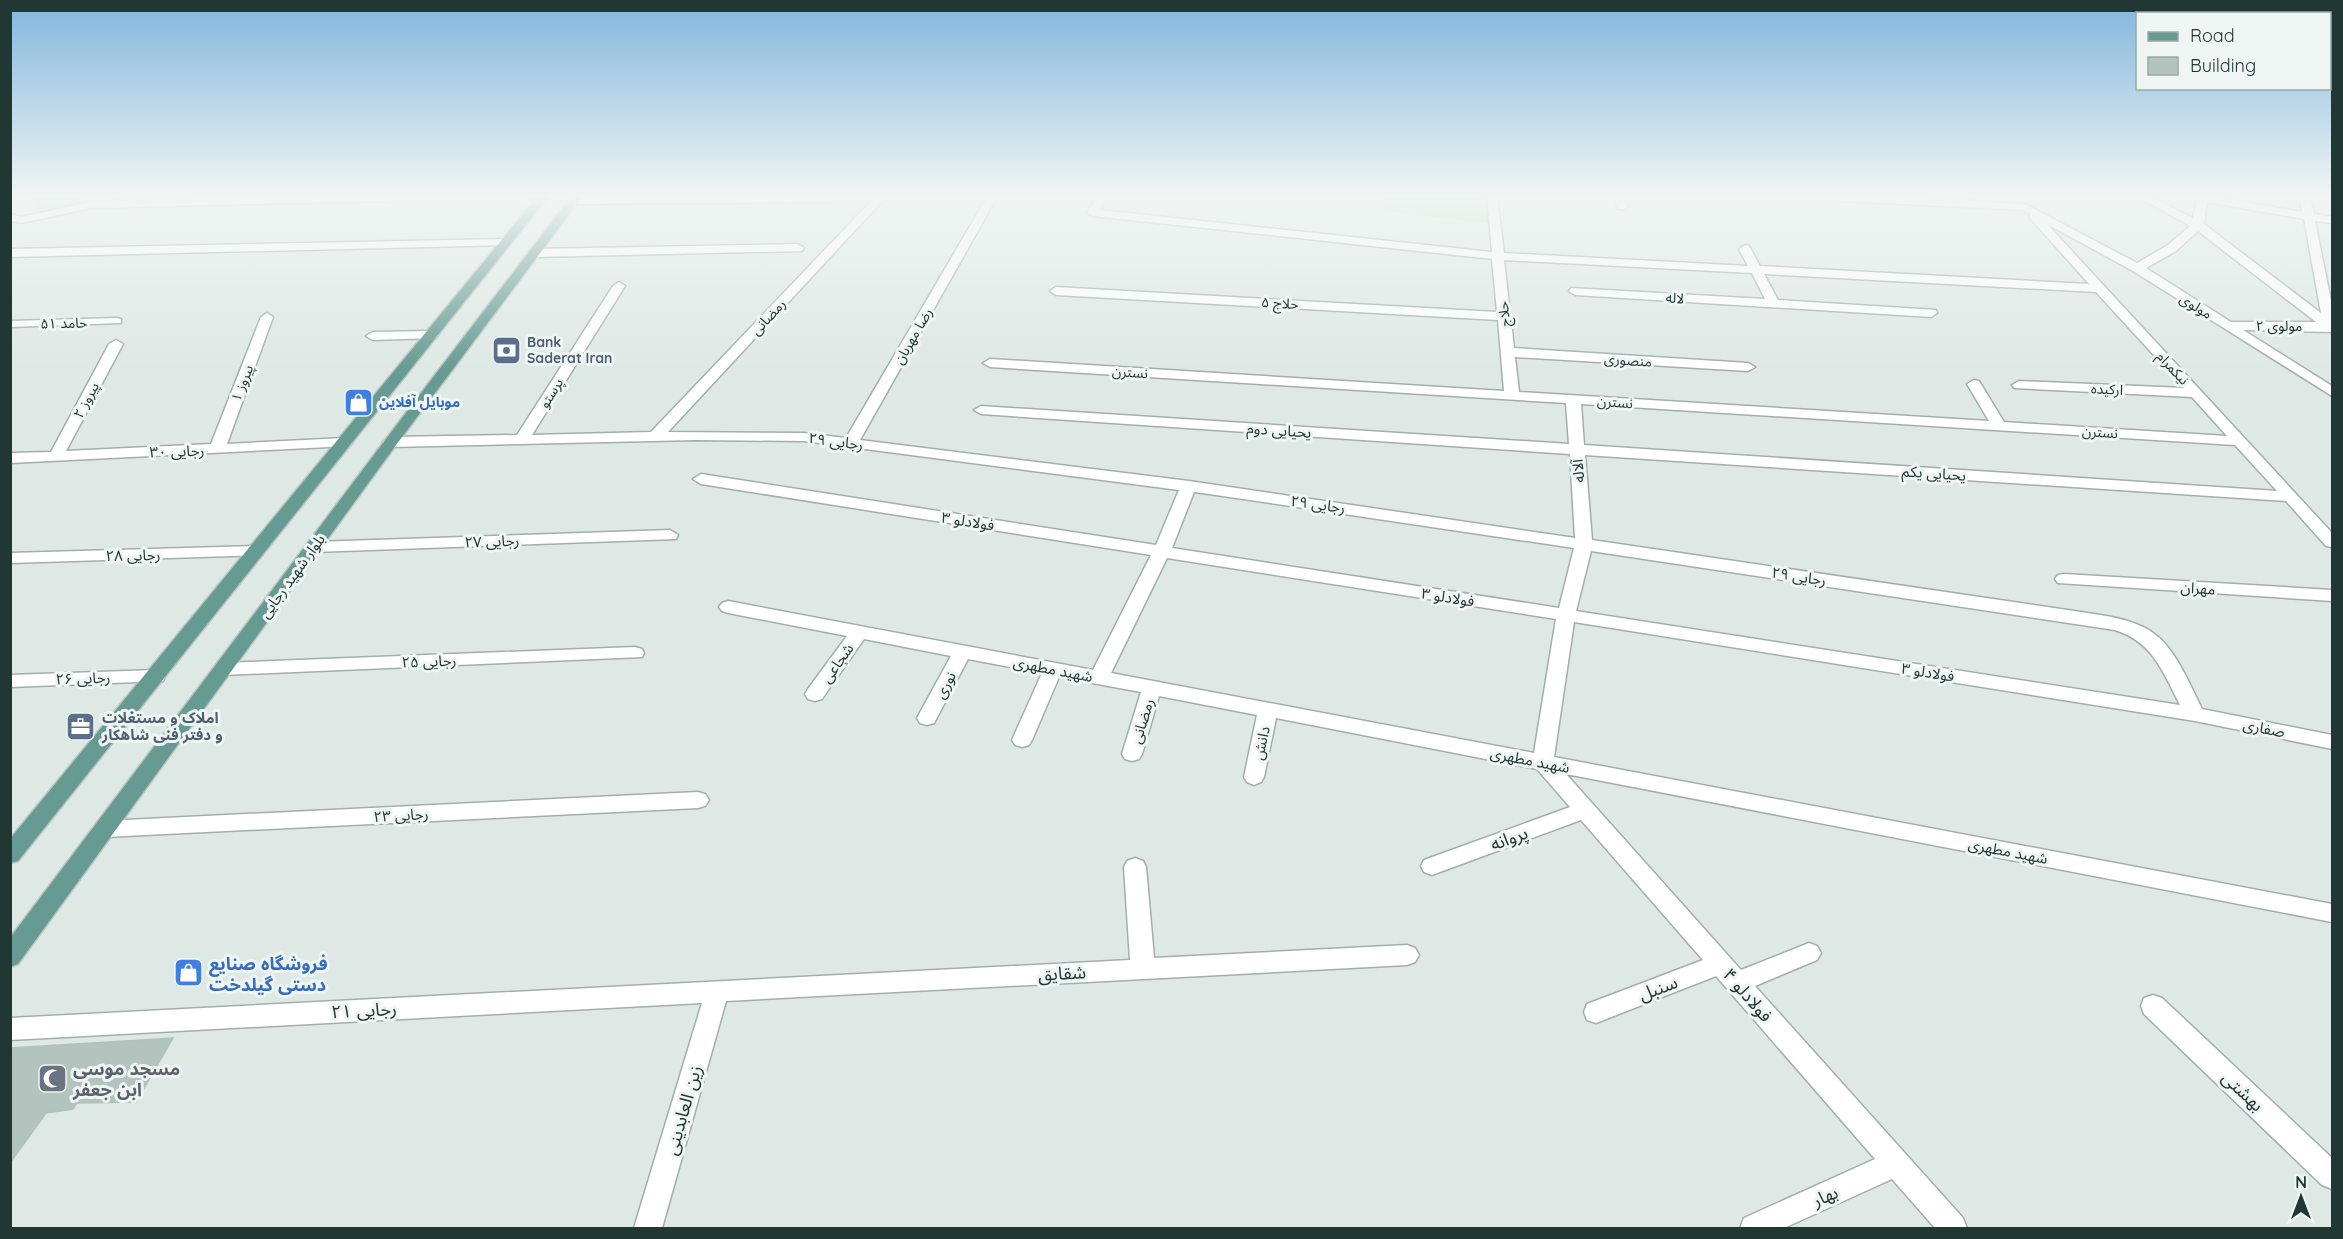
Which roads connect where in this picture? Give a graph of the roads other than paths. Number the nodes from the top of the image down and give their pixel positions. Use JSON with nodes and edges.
{"nodes":[{"id":1,"x":496,"y":255,"type":"edge"},
{"id":2,"x":533,"y":255,"type":"edge"},
{"id":3,"x":827,"y":255,"type":"edge"},
{"id":4,"x":959,"y":255,"type":"edge"},
{"id":5,"x":1486,"y":255,"type":"edge"},
{"id":6,"x":1748,"y":255,"type":"edge"},
{"id":7,"x":2069,"y":255,"type":"edge"},
{"id":8,"x":2113,"y":255,"type":"edge"},
{"id":9,"x":2160,"y":255,"type":"edge"},
{"id":10,"x":2237,"y":255,"type":"edge"},
{"id":11,"x":2317,"y":255,"type":"edge"},
{"id":12,"x":1497,"y":256,"type":"junction"},
{"id":13,"x":2137,"y":268,"type":"junction"},
{"id":14,"x":1754,"y":269,"type":"junction"},
{"id":15,"x":619,"y":286,"type":"dead end"},
{"id":16,"x":2099,"y":288,"type":"junction"},
{"id":17,"x":1056,"y":291,"type":"dead end"},
{"id":18,"x":1575,"y":291,"type":"dead end"},
{"id":19,"x":1774,"y":304,"type":"junction"},
{"id":20,"x":1931,"y":314,"type":"dead end"},
{"id":21,"x":1504,"y":316,"type":"junction"},
{"id":22,"x":267,"y":317,"type":"dead end"},
{"id":23,"x":117,"y":321,"type":"dead end"},
{"id":24,"x":10,"y":324,"type":"edge"},
{"id":25,"x":2229,"y":326,"type":"junction"},
{"id":26,"x":2332,"y":327,"type":"edge"},
{"id":27,"x":431,"y":335,"type":"junction"},
{"id":28,"x":373,"y":336,"type":"dead end"},
{"id":29,"x":116,"y":344,"type":"dead end"},
{"id":30,"x":1507,"y":352,"type":"junction"},
{"id":31,"x":990,"y":363,"type":"dead end"},
{"id":32,"x":1748,"y":367,"type":"dead end"},
{"id":33,"x":1974,"y":384,"type":"dead end"},
{"id":34,"x":2019,"y":385,"type":"dead end"},
{"id":35,"x":2332,"y":392,"type":"edge"},
{"id":36,"x":2196,"y":393,"type":"junction"},
{"id":37,"x":1512,"y":396,"type":"junction"},
{"id":38,"x":1573,"y":400,"type":"junction"},
{"id":39,"x":981,"y":411,"type":"dead end"},
{"id":40,"x":1999,"y":426,"type":"junction"},
{"id":41,"x":655,"y":437,"type":"junction"},
{"id":42,"x":522,"y":439,"type":"junction"},
{"id":43,"x":2240,"y":441,"type":"junction"},
{"id":44,"x":391,"y":442,"type":"junction"},
{"id":45,"x":344,"y":443,"type":"junction"},
{"id":46,"x":851,"y":443,"type":"junction"},
{"id":47,"x":217,"y":449,"type":"junction"},
{"id":48,"x":1576,"y":450,"type":"junction"},
{"id":49,"x":56,"y":456,"type":"junction"},
{"id":50,"x":10,"y":458,"type":"edge"},
{"id":51,"x":701,"y":479,"type":"dead end"},
{"id":52,"x":1190,"y":486,"type":"junction"},
{"id":53,"x":2291,"y":497,"type":"junction"},
{"id":54,"x":670,"y":535,"type":"dead end"},
{"id":55,"x":2332,"y":542,"type":"edge"},
{"id":56,"x":1584,"y":543,"type":"junction"},
{"id":57,"x":314,"y":547,"type":"junction"},
{"id":58,"x":256,"y":551,"type":"junction"},
{"id":59,"x":1162,"y":551,"type":"junction"},
{"id":60,"x":10,"y":558,"type":"edge"},
{"id":61,"x":2064,"y":579,"type":"dead end"},
{"id":62,"x":2332,"y":596,"type":"edge"},
{"id":63,"x":728,"y":607,"type":"dead end"},
{"id":64,"x":1566,"y":615,"type":"junction"},
{"id":65,"x":859,"y":632,"type":"junction"},
{"id":66,"x":963,"y":651,"type":"junction"},
{"id":67,"x":635,"y":653,"type":"dead end"},
{"id":68,"x":224,"y":669,"type":"junction"},
{"id":69,"x":1053,"y":669,"type":"junction"},
{"id":70,"x":156,"y":676,"type":"junction"},
{"id":71,"x":1099,"y":678,"type":"junction"},
{"id":72,"x":10,"y":681,"type":"edge"},
{"id":73,"x":1152,"y":688,"type":"junction"},
{"id":74,"x":815,"y":694,"type":"dead end"},
{"id":75,"x":1268,"y":710,"type":"junction"},
{"id":76,"x":2194,"y":714,"type":"junction"},
{"id":77,"x":927,"y":718,"type":"dead end"},
{"id":78,"x":1022,"y":740,"type":"dead end"},
{"id":79,"x":2332,"y":742,"type":"edge"},
{"id":80,"x":1132,"y":754,"type":"dead end"},
{"id":81,"x":1543,"y":762,"type":"junction"},
{"id":82,"x":1254,"y":777,"type":"dead end"},
{"id":83,"x":698,"y":800,"type":"dead end"},
{"id":84,"x":1585,"y":810,"type":"junction"},
{"id":85,"x":105,"y":829,"type":"junction"},
{"id":86,"x":18,"y":837,"type":"edge"},
{"id":87,"x":10,"y":855,"type":"edge"},
{"id":88,"x":1432,"y":866,"type":"dead end"},
{"id":89,"x":1135,"y":867,"type":"dead end"},
{"id":90,"x":2332,"y":913,"type":"edge"},
{"id":91,"x":1809,"y":953,"type":"dead end"},
{"id":92,"x":1407,"y":955,"type":"dead end"},
{"id":93,"x":10,"y":957,"type":"edge"},
{"id":94,"x":1720,"y":963,"type":"junction"},
{"id":95,"x":1143,"y":969,"type":"junction"},
{"id":96,"x":1737,"y":983,"type":"junction"},
{"id":97,"x":717,"y":992,"type":"junction"},
{"id":98,"x":2153,"y":1006,"type":"dead end"},
{"id":99,"x":1596,"y":1012,"type":"dead end"},
{"id":100,"x":10,"y":1029,"type":"edge"},
{"id":101,"x":1896,"y":1163,"type":"junction"},
{"id":102,"x":2332,"y":1176,"type":"edge"},
{"id":103,"x":648,"y":1228,"type":"edge"},
{"id":104,"x":1754,"y":1228,"type":"edge"},
{"id":105,"x":1953,"y":1228,"type":"edge"}],
"edges":[{"from":1,"to":27,"type":"main road"},
{"from":2,"to":44,"type":"main road","name":"بلوار شهید رجایی"},
{"from":3,"to":41,"type":"street","name":"رمضانی"},
{"from":4,"to":46,"type":"street","name":"رضا مهربان"},
{"from":5,"to":12,"type":"street"},
{"from":6,"to":14,"type":"street"},
{"from":7,"to":16,"type":"street","name":"نیکمرام"},
{"from":8,"to":13,"type":"street","name":"مولوی"},
{"from":9,"to":13,"type":"street"},
{"from":10,"to":26,"type":"street"},
{"from":11,"to":26,"type":"street"},
{"from":12,"to":14,"type":"street"},
{"from":12,"to":21,"type":"street","name":"حلاج"},
{"from":13,"to":25,"type":"street","name":"مولوی"},
{"from":14,"to":16,"type":"street"},
{"from":14,"to":19,"type":"street"},
{"from":15,"to":42,"type":"street","name":"پرستو"},
{"from":16,"to":36,"type":"street","name":"نیکمرام"},
{"from":17,"to":21,"type":"street","name":"حلاج ۵"},
{"from":18,"to":19,"type":"street","name":"لاله"},
{"from":19,"to":20,"type":"street","name":"لاله"},
{"from":21,"to":30,"type":"street","name":"حلاج"},
{"from":22,"to":47,"type":"street","name":"پیروز ۱"},
{"from":23,"to":24,"type":"lane","name":"حامد ۵۱"},
{"from":25,"to":26,"type":"street","name":"مولوی ۲"},
{"from":25,"to":35,"type":"street","name":"مولوی"},
{"from":27,"to":28,"type":"street"},
{"from":27,"to":45,"type":"main road"},
{"from":29,"to":49,"type":"street","name":"پیروز ۲"},
{"from":30,"to":32,"type":"street","name":"منصوری"},
{"from":30,"to":37,"type":"street","name":"حلاج"},
{"from":31,"to":37,"type":"street","name":"نسترن"},
{"from":33,"to":40,"type":"street"},
{"from":34,"to":36,"type":"street","name":"ارکیده"},
{"from":36,"to":43,"type":"street","name":"نیکمرام"},
{"from":37,"to":38,"type":"street","name":"نسترن"},
{"from":38,"to":40,"type":"street","name":"نسترن"},
{"from":38,"to":48,"type":"street","name":"آلاله"},
{"from":39,"to":48,"type":"street","name":"یحیایی دوم"},
{"from":40,"to":43,"type":"street","name":"نسترن"},
{"from":41,"to":42,"type":"street","name":"رجایی ۲۹"},
{"from":41,"to":46,"type":"street","name":"رجایی ۲۹"},
{"from":42,"to":44,"type":"street","name":"رجایی ۲۹"},
{"from":43,"to":53,"type":"street","name":"نیکمرام"},
{"from":44,"to":57,"type":"main road","name":"بلوار شهید رجایی"},
{"from":45,"to":47,"type":"street","name":"رجایی ۳۰"},
{"from":45,"to":58,"type":"main road"},
{"from":46,"to":52,"type":"street","name":"رجایی ۲۹"},
{"from":47,"to":49,"type":"street","name":"رجایی ۳۰"},
{"from":48,"to":53,"type":"street","name":"یحیایی یکم"},
{"from":48,"to":56,"type":"street","name":"آلاله"},
{"from":49,"to":50,"type":"street","name":"رجایی ۳۰"},
{"from":51,"to":59,"type":"street","name":"فولادلو ۳"},
{"from":52,"to":56,"type":"street","name":"رجایی ۲۹"},
{"from":52,"to":59,"type":"street"},
{"from":53,"to":55,"type":"street","name":"نیکمرام"},
{"from":54,"to":57,"type":"street","name":"رجایی ۲۷"},
{"from":56,"to":64,"type":"street","name":"آلاله"},
{"from":56,"to":76,"type":"street","name":"رجایی ۲۹"},
{"from":57,"to":68,"type":"main road","name":"بلوار شهید رجایی"},
{"from":58,"to":60,"type":"street","name":"رجایی ۲۸"},
{"from":58,"to":70,"type":"main road"},
{"from":59,"to":64,"type":"street","name":"فولادلو ۳"},
{"from":59,"to":71,"type":"street"},
{"from":61,"to":62,"type":"street","name":"مهران"},
{"from":63,"to":65,"type":"street","name":"شهید مطهری"},
{"from":64,"to":76,"type":"street","name":"فولادلو ۳"},
{"from":64,"to":81,"type":"street","name":"آلاله"},
{"from":65,"to":66,"type":"street","name":"شهید مطهری"},
{"from":65,"to":74,"type":"street","name":"شجاعی"},
{"from":66,"to":69,"type":"street","name":"شهید مطهری"},
{"from":66,"to":77,"type":"street","name":"نوری"},
{"from":67,"to":68,"type":"street","name":"رجایی ۲۵"},
{"from":68,"to":85,"type":"main road","name":"بلوار شهید رجایی"},
{"from":69,"to":71,"type":"street","name":"شهید مطهری"},
{"from":69,"to":78,"type":"street"},
{"from":70,"to":72,"type":"street","name":"رجایی ۲۶"},
{"from":70,"to":86,"type":"main road"},
{"from":71,"to":73,"type":"street","name":"شهید مطهری"},
{"from":73,"to":75,"type":"street","name":"شهید مطهری"},
{"from":73,"to":80,"type":"street","name":"رمضانی"},
{"from":75,"to":81,"type":"street","name":"شهید مطهری"},
{"from":75,"to":82,"type":"street","name":"دانش"},
{"from":76,"to":79,"type":"street","name":"صفاری"},
{"from":81,"to":84,"type":"street","name":"فولادلو ۴"},
{"from":81,"to":90,"type":"street","name":"شهید مطهری"},
{"from":83,"to":85,"type":"street","name":"رجایی ۲۳"},
{"from":84,"to":88,"type":"street","name":"پروانه"},
{"from":84,"to":94,"type":"street","name":"فولادلو ۴"},
{"from":85,"to":93,"type":"main road","name":"بلوار شهید رجایی"},
{"from":86,"to":87,"type":"main road"},
{"from":89,"to":95,"type":"street"},
{"from":91,"to":96,"type":"street"},
{"from":92,"to":95,"type":"street","name":"شقایق"},
{"from":94,"to":96,"type":"street","name":"فولادلو ۴"},
{"from":94,"to":99,"type":"street","name":"سنبل"},
{"from":95,"to":97,"type":"street","name":"شقایق"},
{"from":96,"to":101,"type":"street","name":"فولادلو ۴"},
{"from":97,"to":100,"type":"street","name":"رجایی ۲۱"},
{"from":97,"to":103,"type":"street","name":"زین العابدینی"},
{"from":98,"to":102,"type":"street","name":"بهشتی"},
{"from":101,"to":104,"type":"street","name":"بهار"},
{"from":101,"to":105,"type":"street","name":"فولادلو ۴"}]}
